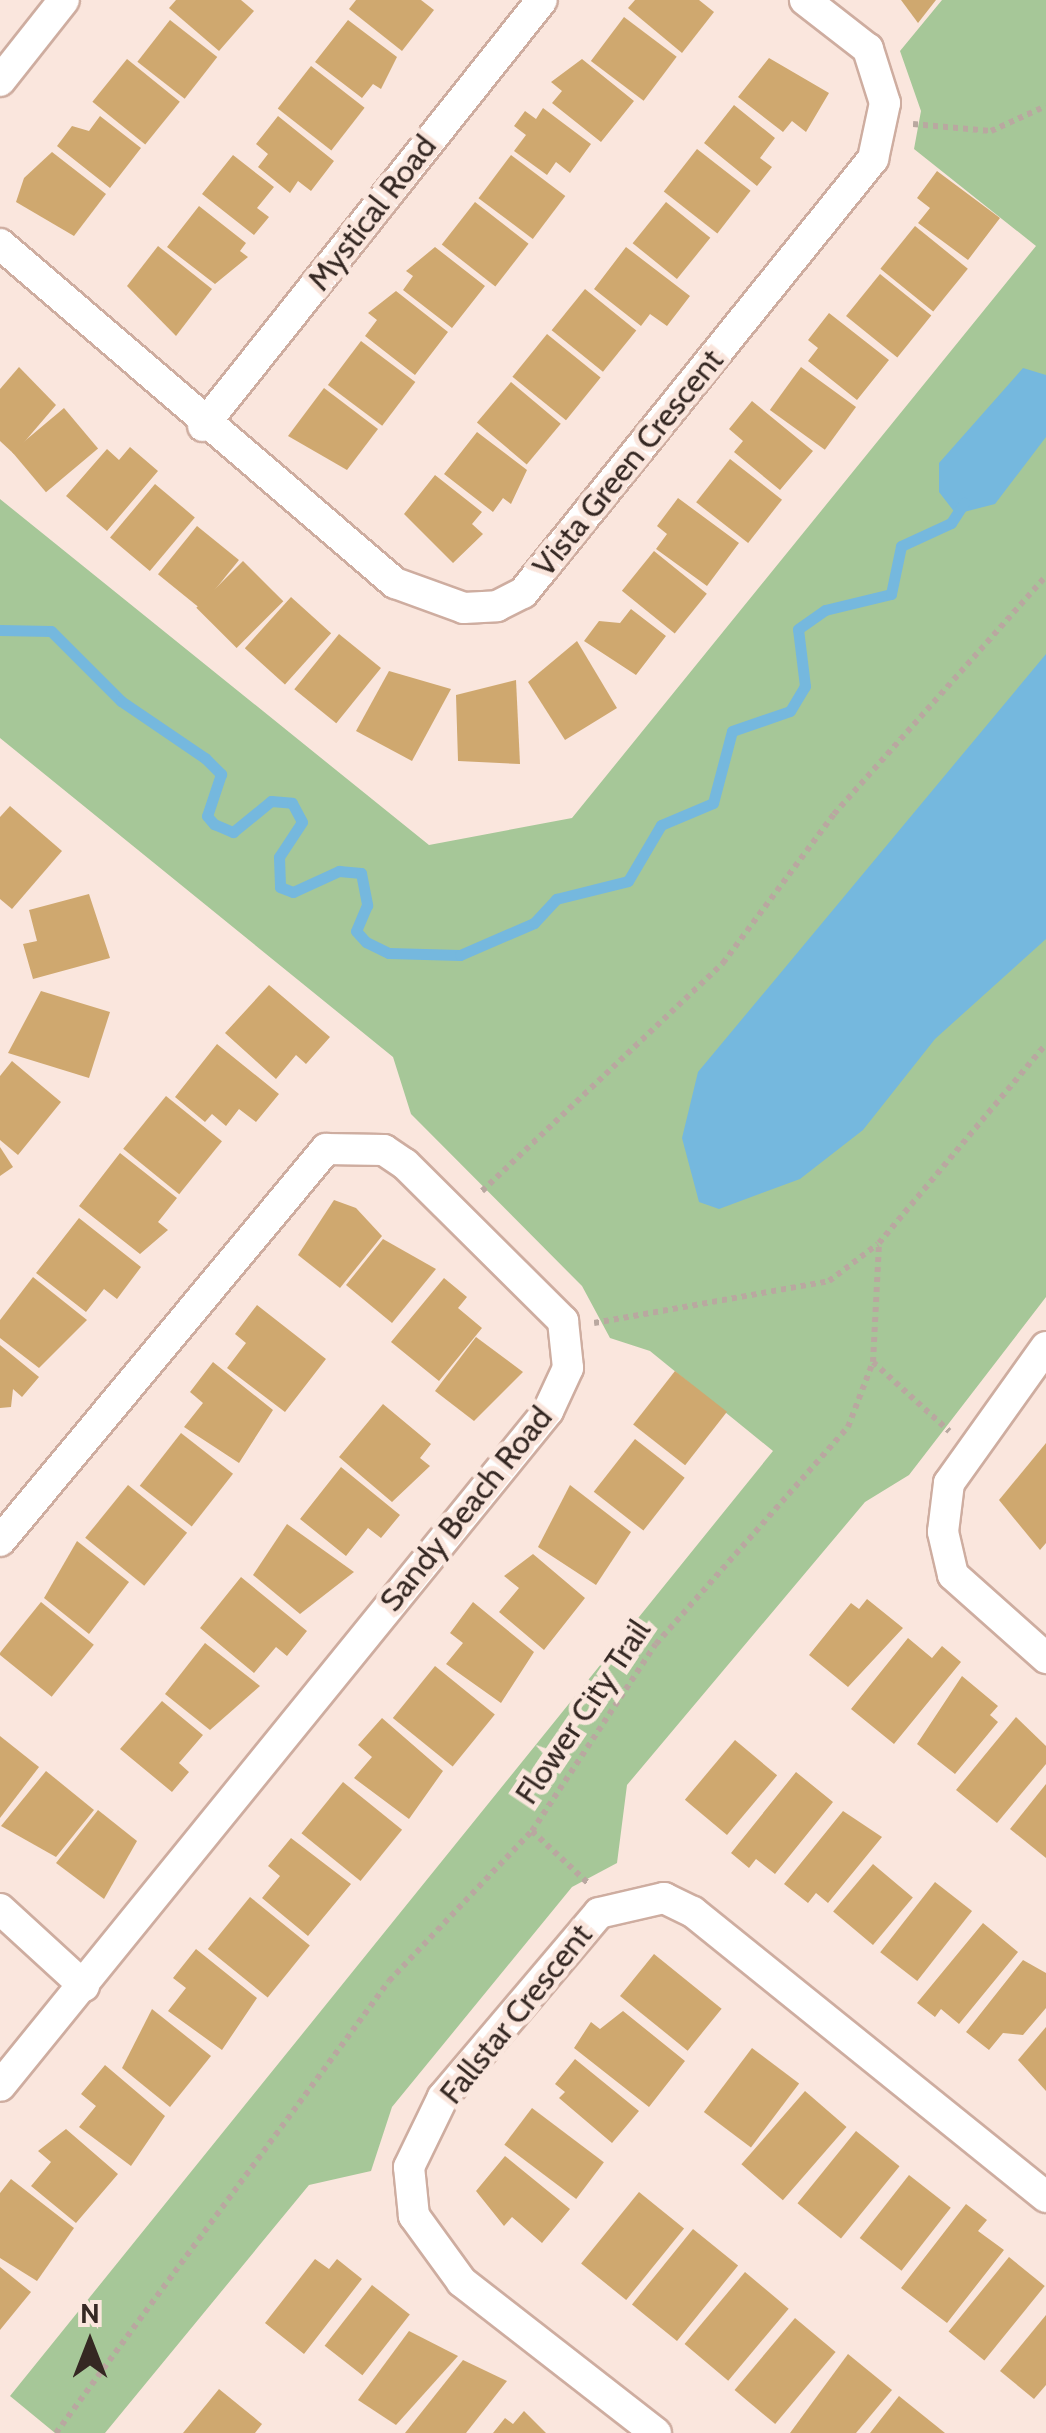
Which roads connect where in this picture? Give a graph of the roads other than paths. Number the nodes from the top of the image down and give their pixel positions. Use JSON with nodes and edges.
{"nodes":[{"id":1,"x":64,"y":0,"type":"edge"},
{"id":2,"x":542,"y":0,"type":"edge"},
{"id":3,"x":806,"y":0,"type":"edge"},
{"id":4,"x":0,"y":81,"type":"edge"},
{"id":5,"x":0,"y":244,"type":"edge"},
{"id":6,"x":203,"y":426,"type":"junction"},
{"id":7,"x":1046,"y":1347,"type":"edge"},
{"id":8,"x":0,"y":1542,"type":"edge"},
{"id":9,"x":1046,"y":1658,"type":"edge"},
{"id":10,"x":0,"y":1909,"type":"edge"},
{"id":11,"x":84,"y":1986,"type":"junction"},
{"id":12,"x":0,"y":2086,"type":"edge"},
{"id":13,"x":1046,"y":2196,"type":"edge"},
{"id":14,"x":656,"y":2433,"type":"edge"}],
"edges":[{"from":1,"to":4,"type":"street"},
{"from":2,"to":6,"type":"street","name":"Mystical Road"},
{"from":3,"to":6,"type":"street","name":"Vista Green Crescent"},
{"from":5,"to":6,"type":"street","name":"Vista Green Crescent"},
{"from":7,"to":9,"type":"street"},
{"from":8,"to":11,"type":"street","name":"Sandy Beach Road"},
{"from":10,"to":11,"type":"street"},
{"from":11,"to":12,"type":"street","name":"Sandy Beach Road"},
{"from":13,"to":14,"type":"street","name":"Fallstar Crescent"}]}
